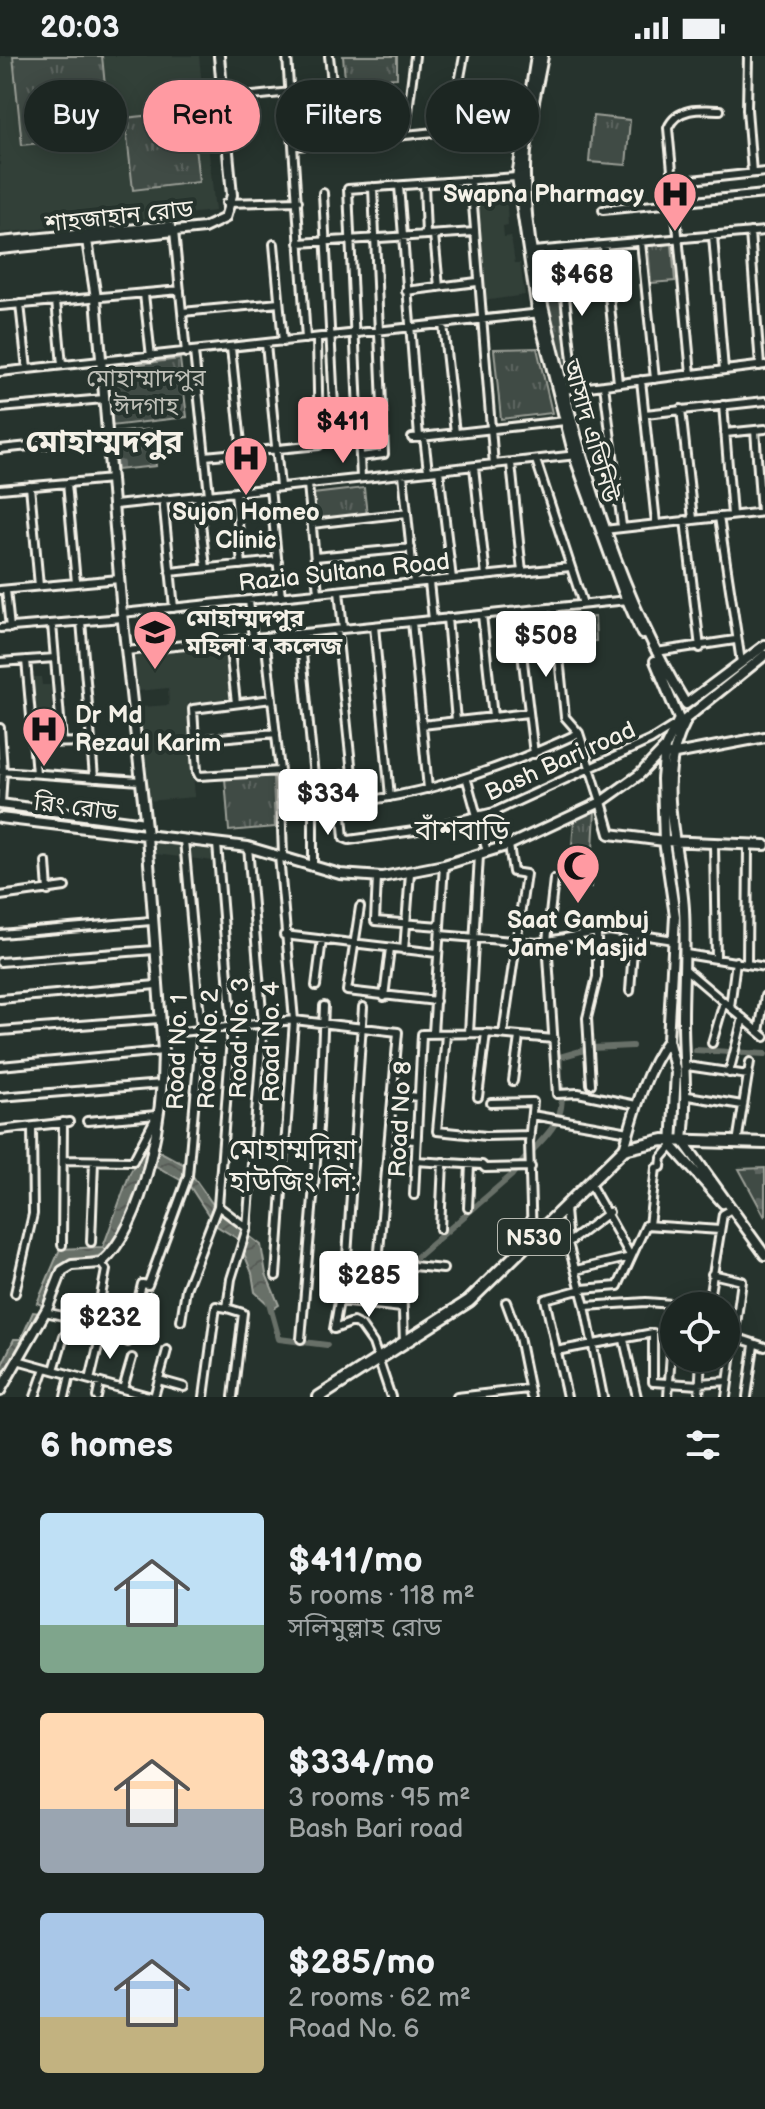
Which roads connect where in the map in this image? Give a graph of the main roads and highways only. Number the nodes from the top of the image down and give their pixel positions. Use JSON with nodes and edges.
{"nodes":[{"id":1,"x":765,"y":1143,"type":"edge"},
{"id":2,"x":319,"y":1397,"type":"edge"}],
"edges":[{"from":1,"to":2,"type":"highway","number":"N530"}]}
